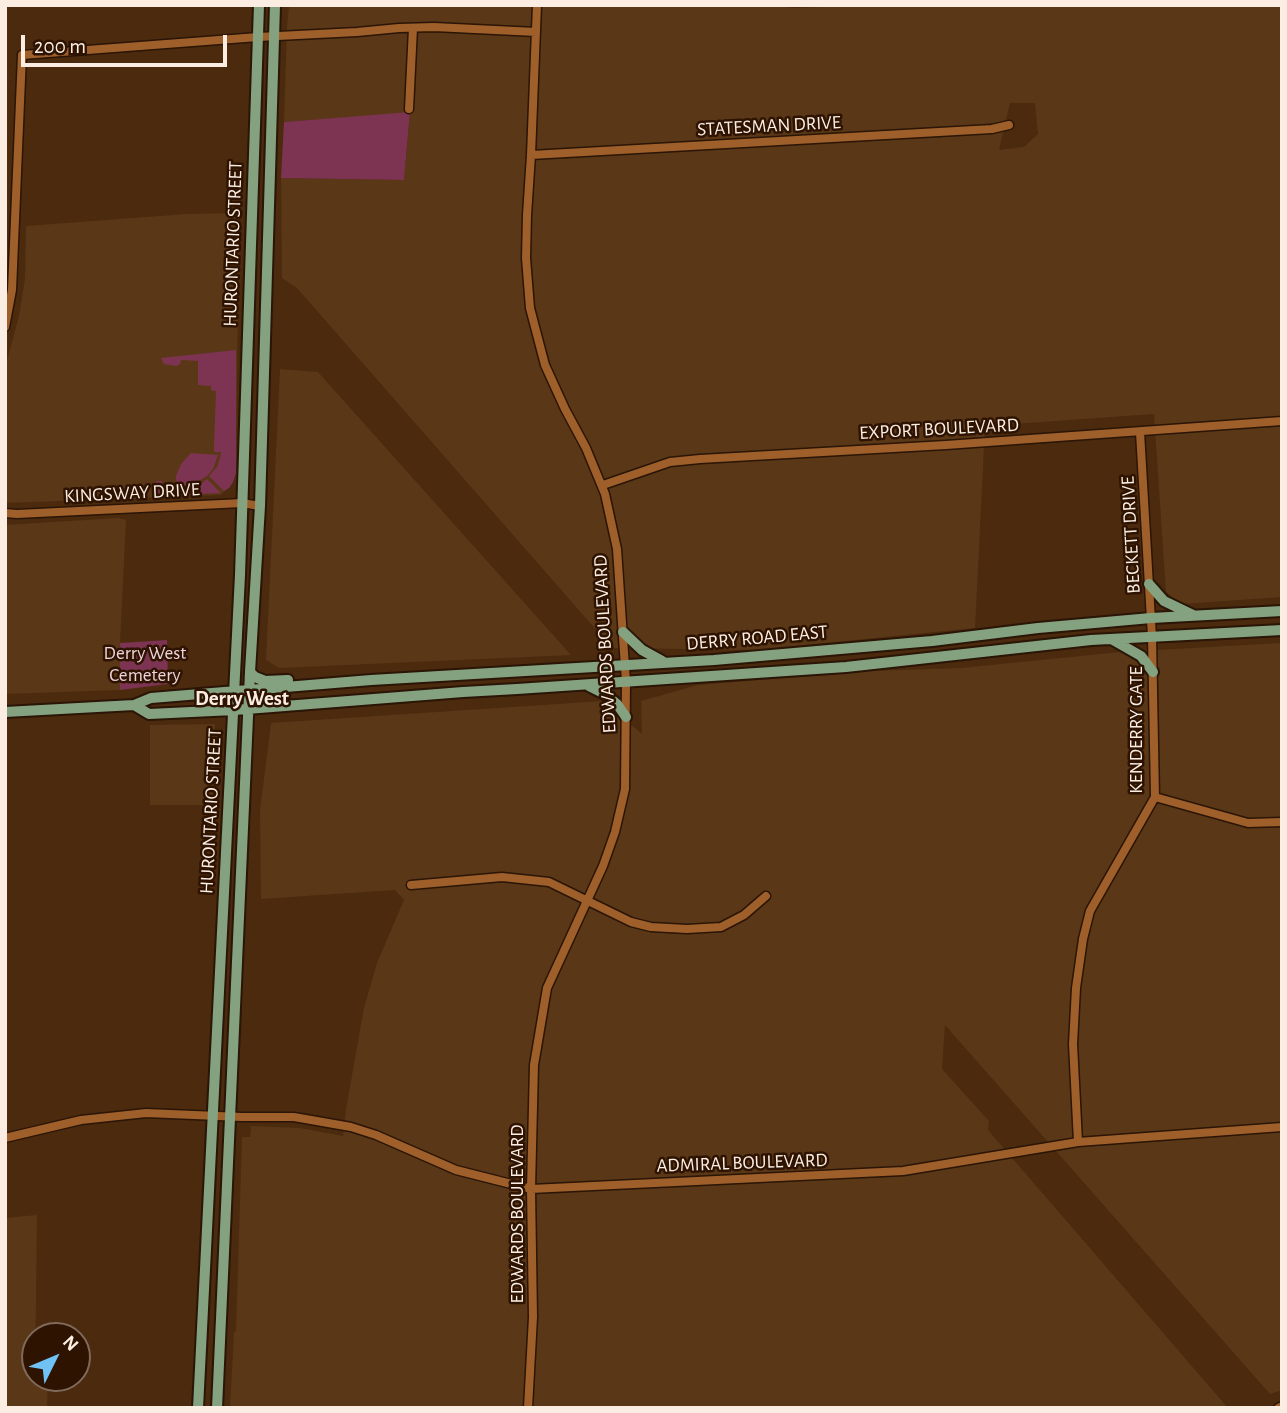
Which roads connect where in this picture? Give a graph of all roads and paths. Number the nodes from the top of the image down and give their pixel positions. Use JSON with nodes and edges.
{"nodes":[{"id":1,"x":259,"y":5,"type":"edge"},
{"id":2,"x":275,"y":5,"type":"edge"},
{"id":3,"x":537,"y":5,"type":"edge"},
{"id":4,"x":413,"y":27,"type":"junction"},
{"id":5,"x":536,"y":32,"type":"junction"},
{"id":6,"x":258,"y":37,"type":"junction"},
{"id":7,"x":273,"y":37,"type":"junction"},
{"id":8,"x":409,"y":109,"type":"dead end"},
{"id":9,"x":1009,"y":125,"type":"dead end"},
{"id":10,"x":531,"y":155,"type":"junction"},
{"id":11,"x":5,"y":327,"type":"edge"},
{"id":12,"x":1282,"y":421,"type":"edge"},
{"id":13,"x":1140,"y":432,"type":"junction"},
{"id":14,"x":603,"y":485,"type":"junction"},
{"id":15,"x":242,"y":503,"type":"junction"},
{"id":16,"x":260,"y":506,"type":"junction"},
{"id":17,"x":5,"y":513,"type":"edge"},
{"id":18,"x":1149,"y":584,"type":"junction"},
{"id":19,"x":1282,"y":611,"type":"edge"},
{"id":20,"x":1196,"y":616,"type":"junction"},
{"id":21,"x":1151,"y":618,"type":"junction"},
{"id":22,"x":1057,"y":627,"type":"junction"},
{"id":23,"x":1282,"y":630,"type":"edge"},
{"id":24,"x":623,"y":632,"type":"junction"},
{"id":25,"x":1003,"y":632,"type":"junction"},
{"id":26,"x":1152,"y":637,"type":"junction"},
{"id":27,"x":1111,"y":639,"type":"junction"},
{"id":28,"x":1060,"y":643,"type":"junction"},
{"id":29,"x":1005,"y":649,"type":"junction"},
{"id":30,"x":757,"y":656,"type":"junction"},
{"id":31,"x":713,"y":660,"type":"junction"},
{"id":32,"x":664,"y":663,"type":"junction"},
{"id":33,"x":626,"y":664,"type":"junction"},
{"id":34,"x":1153,"y":671,"type":"junction"},
{"id":35,"x":250,"y":672,"type":"junction"},
{"id":36,"x":757,"y":672,"type":"junction"},
{"id":37,"x":715,"y":675,"type":"junction"},
{"id":38,"x":626,"y":682,"type":"junction"},
{"id":39,"x":583,"y":684,"type":"junction"},
{"id":40,"x":315,"y":685,"type":"junction"},
{"id":41,"x":250,"y":690,"type":"junction"},
{"id":42,"x":234,"y":692,"type":"junction"},
{"id":43,"x":134,"y":705,"type":"junction"},
{"id":44,"x":250,"y":708,"type":"junction"},
{"id":45,"x":234,"y":710,"type":"junction"},
{"id":46,"x":5,"y":712,"type":"edge"},
{"id":47,"x":626,"y":717,"type":"junction"},
{"id":48,"x":1155,"y":797,"type":"junction"},
{"id":49,"x":1282,"y":822,"type":"edge"},
{"id":50,"x":411,"y":885,"type":"dead end"},
{"id":51,"x":766,"y":896,"type":"dead end"},
{"id":52,"x":588,"y":901,"type":"junction"},
{"id":53,"x":214,"y":1116,"type":"junction"},
{"id":54,"x":231,"y":1116,"type":"junction"},
{"id":55,"x":1282,"y":1127,"type":"edge"},
{"id":56,"x":5,"y":1138,"type":"edge"},
{"id":57,"x":1079,"y":1142,"type":"junction"},
{"id":58,"x":531,"y":1189,"type":"junction"},
{"id":59,"x":198,"y":1408,"type":"edge"},
{"id":60,"x":217,"y":1408,"type":"edge"},
{"id":61,"x":528,"y":1408,"type":"edge"}],
"edges":[{"from":1,"to":6,"type":"main road","name":"HURONTARIO STREET"},
{"from":2,"to":7,"type":"main road","name":"HURONTARIO STREET"},
{"from":3,"to":5,"type":"street","name":"EDWARDS BOULEVARD"},
{"from":4,"to":5,"type":"street"},
{"from":4,"to":7,"type":"street"},
{"from":4,"to":8,"type":"street"},
{"from":5,"to":10,"type":"street","name":"EDWARDS BOULEVARD"},
{"from":6,"to":7,"type":"street"},
{"from":6,"to":11,"type":"street"},
{"from":6,"to":15,"type":"main road","name":"HURONTARIO STREET"},
{"from":7,"to":16,"type":"main road","name":"HURONTARIO STREET"},
{"from":9,"to":10,"type":"street","name":"STATESMAN DRIVE"},
{"from":10,"to":14,"type":"street","name":"EDWARDS BOULEVARD"},
{"from":12,"to":13,"type":"street","name":"EXPORT BOULEVARD"},
{"from":13,"to":14,"type":"street","name":"EXPORT BOULEVARD"},
{"from":13,"to":18,"type":"street","name":"BECKETT DRIVE"},
{"from":14,"to":24,"type":"street","name":"EDWARDS BOULEVARD"},
{"from":15,"to":16,"type":"street","name":"KINGSWAY DRIVE"},
{"from":15,"to":17,"type":"street","name":"KINGSWAY DRIVE"},
{"from":15,"to":42,"type":"main road","name":"HURONTARIO STREET"},
{"from":16,"to":35,"type":"main road","name":"HURONTARIO STREET"},
{"from":18,"to":20,"type":"main road"},
{"from":18,"to":21,"type":"street","name":"BECKETT DRIVE"},
{"from":19,"to":20,"type":"main road","name":"DERRY ROAD EAST"},
{"from":20,"to":21,"type":"main road","name":"DERRY ROAD EAST"},
{"from":21,"to":22,"type":"main road","name":"DERRY ROAD EAST"},
{"from":21,"to":26,"type":"street","name":"BECKETT DRIVE"},
{"from":22,"to":25,"type":"main road","name":"DERRY ROAD EAST"},
{"from":22,"to":28,"type":"main road"},
{"from":23,"to":26,"type":"main road","name":"DERRY ROAD EAST"},
{"from":24,"to":32,"type":"main road"},
{"from":24,"to":33,"type":"street","name":"EDWARDS BOULEVARD"},
{"from":25,"to":29,"type":"main road"},
{"from":25,"to":30,"type":"main road","name":"DERRY ROAD EAST"},
{"from":26,"to":27,"type":"main road","name":"DERRY ROAD EAST"},
{"from":26,"to":34,"type":"street","name":"KENDERRY GATE"},
{"from":27,"to":28,"type":"main road","name":"DERRY ROAD EAST"},
{"from":27,"to":34,"type":"main road"},
{"from":28,"to":29,"type":"main road","name":"DERRY ROAD EAST"},
{"from":29,"to":36,"type":"main road","name":"DERRY ROAD EAST"},
{"from":30,"to":31,"type":"main road","name":"DERRY ROAD EAST"},
{"from":30,"to":36,"type":"main road"},
{"from":31,"to":32,"type":"main road","name":"DERRY ROAD EAST"},
{"from":31,"to":37,"type":"main road"},
{"from":32,"to":33,"type":"main road","name":"DERRY ROAD EAST"},
{"from":33,"to":38,"type":"street","name":"EDWARDS BOULEVARD"},
{"from":33,"to":40,"type":"main road","name":"DERRY ROAD EAST"},
{"from":34,"to":48,"type":"street","name":"KENDERRY GATE"},
{"from":35,"to":40,"type":"main road"},
{"from":35,"to":41,"type":"main road","name":"HURONTARIO STREET"},
{"from":36,"to":37,"type":"main road","name":"DERRY ROAD EAST"},
{"from":37,"to":38,"type":"main road","name":"DERRY ROAD EAST"},
{"from":38,"to":39,"type":"main road","name":"DERRY ROAD EAST"},
{"from":38,"to":47,"type":"street","name":"EDWARDS BOULEVARD"},
{"from":39,"to":44,"type":"main road","name":"DERRY ROAD EAST"},
{"from":39,"to":47,"type":"main road"},
{"from":40,"to":41,"type":"main road","name":"DERRY ROAD EAST"},
{"from":41,"to":42,"type":"main road","name":"DERRY ROAD EAST"},
{"from":41,"to":44,"type":"main road","name":"HURONTARIO STREET"},
{"from":42,"to":43,"type":"main road","name":"DERRY ROAD EAST"},
{"from":42,"to":45,"type":"main road","name":"HURONTARIO STREET"},
{"from":43,"to":45,"type":"main road","name":"DERRY ROAD EAST"},
{"from":43,"to":46,"type":"main road"},
{"from":44,"to":45,"type":"main road","name":"DERRY ROAD EAST"},
{"from":44,"to":54,"type":"main road","name":"HURONTARIO STREET"},
{"from":45,"to":53,"type":"main road","name":"HURONTARIO STREET"},
{"from":47,"to":52,"type":"street","name":"EDWARDS BOULEVARD"},
{"from":48,"to":49,"type":"street"},
{"from":48,"to":57,"type":"street","name":"KENDERRY GATE"},
{"from":50,"to":52,"type":"street"},
{"from":51,"to":52,"type":"street"},
{"from":52,"to":58,"type":"street","name":"EDWARDS BOULEVARD"},
{"from":53,"to":54,"type":"street","name":"ADMIRAL BOULEVARD"},
{"from":53,"to":56,"type":"street","name":"ADMIRAL BOULEVARD"},
{"from":53,"to":59,"type":"main road","name":"HURONTARIO STREET"},
{"from":54,"to":58,"type":"street","name":"ADMIRAL BOULEVARD"},
{"from":54,"to":60,"type":"main road","name":"HURONTARIO STREET"},
{"from":55,"to":57,"type":"street","name":"ADMIRAL BOULEVARD"},
{"from":57,"to":58,"type":"street","name":"ADMIRAL BOULEVARD"},
{"from":58,"to":61,"type":"street","name":"EDWARDS BOULEVARD"}]}
